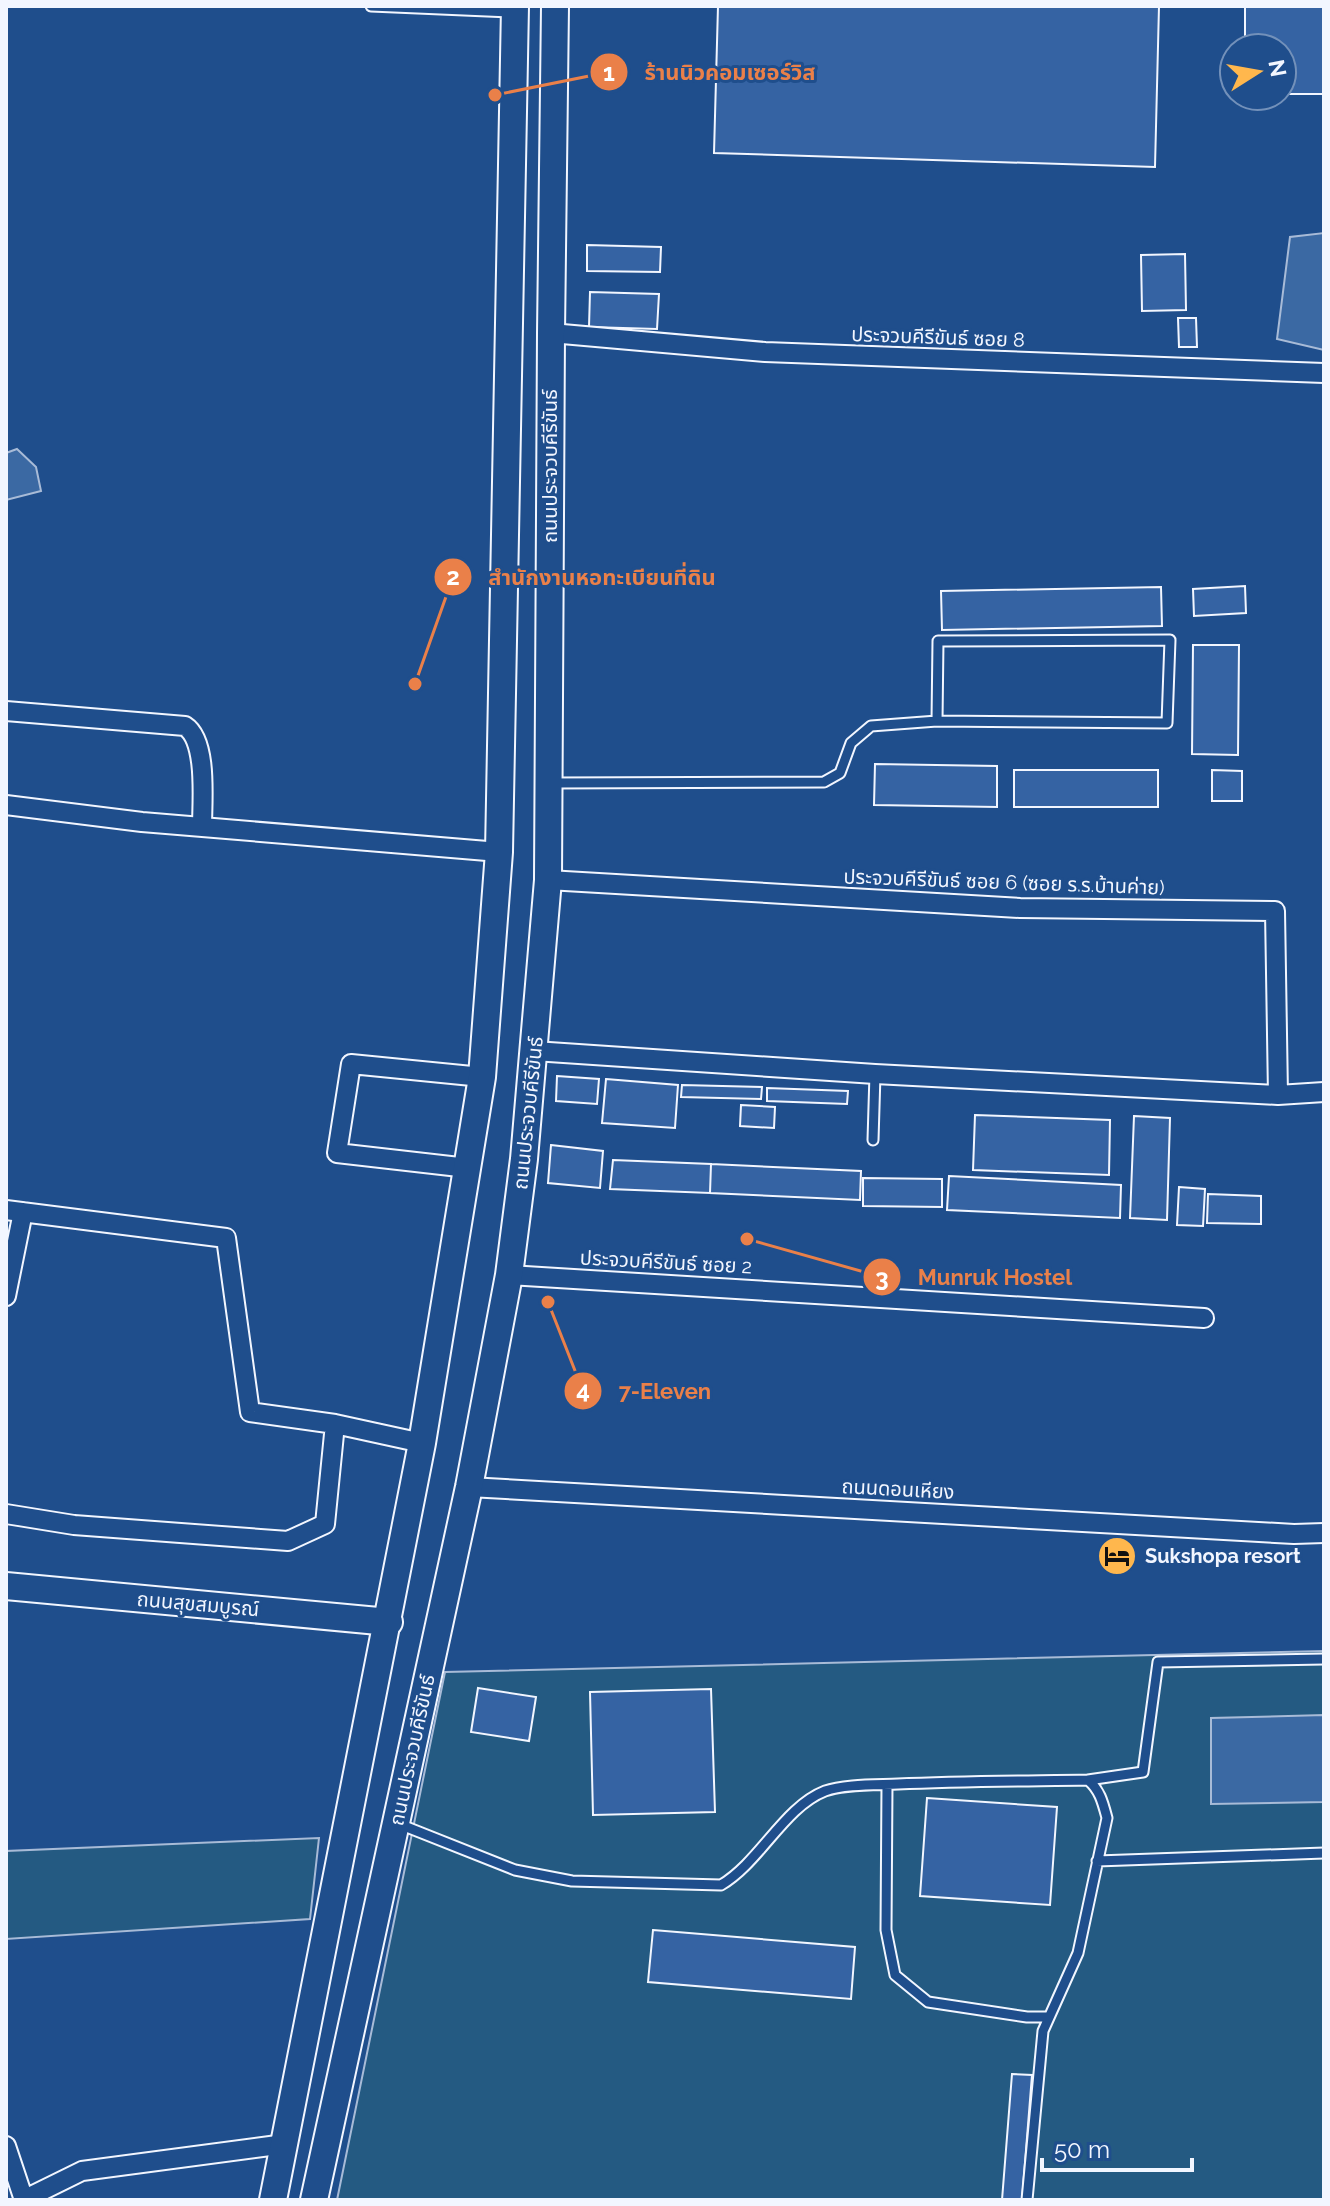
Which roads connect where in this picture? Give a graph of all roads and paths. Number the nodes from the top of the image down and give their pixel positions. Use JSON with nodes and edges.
{"nodes":[{"id":1,"x":371,"y":6,"type":"edge"},
{"id":2,"x":555,"y":6,"type":"edge"},
{"id":3,"x":515,"y":9,"type":"edge"},
{"id":4,"x":551,"y":333,"type":"junction"},
{"id":5,"x":1324,"y":373,"type":"edge"},
{"id":6,"x":6,"y":711,"type":"edge"},
{"id":7,"x":937,"y":721,"type":"junction"},
{"id":8,"x":549,"y":783,"type":"junction"},
{"id":9,"x":6,"y":805,"type":"edge"},
{"id":10,"x":202,"y":827,"type":"junction"},
{"id":11,"x":499,"y":852,"type":"junction"},
{"id":12,"x":548,"y":880,"type":"junction"},
{"id":13,"x":534,"y":1051,"type":"junction"},
{"id":14,"x":875,"y":1074,"type":"junction"},
{"id":15,"x":482,"y":1077,"type":"junction"},
{"id":16,"x":1324,"y":1092,"type":"edge"},
{"id":17,"x":1278,"y":1095,"type":"junction"},
{"id":18,"x":873,"y":1140,"type":"dead end"},
{"id":19,"x":468,"y":1168,"type":"junction"},
{"id":20,"x":14,"y":1211,"type":"edge"},
{"id":21,"x":509,"y":1275,"type":"junction"},
{"id":22,"x":6,"y":1296,"type":"edge"},
{"id":23,"x":1204,"y":1318,"type":"dead end"},
{"id":24,"x":335,"y":1424,"type":"junction"},
{"id":25,"x":422,"y":1443,"type":"junction"},
{"id":26,"x":469,"y":1487,"type":"junction"},
{"id":27,"x":6,"y":1514,"type":"edge"},
{"id":28,"x":1324,"y":1533,"type":"edge"},
{"id":29,"x":6,"y":1586,"type":"edge"},
{"id":30,"x":389,"y":1622,"type":"junction"},
{"id":31,"x":1324,"y":1659,"type":"edge"},
{"id":32,"x":1088,"y":1780,"type":"junction"},
{"id":33,"x":887,"y":1785,"type":"junction"},
{"id":34,"x":396,"y":1822,"type":"junction"},
{"id":35,"x":1324,"y":1853,"type":"edge"},
{"id":36,"x":1097,"y":1861,"type":"junction"},
{"id":37,"x":1049,"y":2017,"type":"junction"},
{"id":38,"x":285,"y":2144,"type":"junction"},
{"id":39,"x":6,"y":2146,"type":"edge"},
{"id":40,"x":24,"y":2200,"type":"edge"},
{"id":41,"x":273,"y":2200,"type":"edge"},
{"id":42,"x":314,"y":2200,"type":"edge"},
{"id":43,"x":1027,"y":2200,"type":"edge"}],
"edges":[{"from":1,"to":3,"type":"lane"},
{"from":2,"to":4,"type":"main road","name":"ถนนประจวบคีรีขันธ์"},
{"from":3,"to":11,"type":"main road"},
{"from":4,"to":5,"type":"street","name":"ประจวบคีรีขันธ์ ซอย 8"},
{"from":4,"to":8,"type":"main road","name":"ถนนประจวบคีรีขันธ์"},
{"from":6,"to":10,"type":"street"},
{"from":7,"to":7,"type":"lane"},
{"from":7,"to":8,"type":"lane"},
{"from":8,"to":12,"type":"main road","name":"ถนนประจวบคีรีขันธ์"},
{"from":9,"to":10,"type":"street"},
{"from":10,"to":11,"type":"street"},
{"from":11,"to":15,"type":"main road"},
{"from":12,"to":13,"type":"main road","name":"ถนนประจวบคีรีขันธ์"},
{"from":12,"to":17,"type":"street","name":"ประจวบคีรีขันธ์ ซอย 6 (ซอย ร.ร.บ้านค่าย)"},
{"from":13,"to":14,"type":"street"},
{"from":13,"to":21,"type":"main road","name":"ถนนประจวบคีรีขันธ์"},
{"from":14,"to":17,"type":"street"},
{"from":14,"to":18,"type":"lane"},
{"from":15,"to":19,"type":"main road"},
{"from":15,"to":19,"type":"street"},
{"from":16,"to":17,"type":"street"},
{"from":19,"to":25,"type":"main road"},
{"from":20,"to":22,"type":"street"},
{"from":20,"to":24,"type":"street"},
{"from":21,"to":23,"type":"street","name":"ประจวบคีรีขันธ์ ซอย 2"},
{"from":21,"to":26,"type":"main road","name":"ถนนประจวบคีรีขันธ์"},
{"from":24,"to":25,"type":"street"},
{"from":24,"to":27,"type":"street"},
{"from":25,"to":30,"type":"main road"},
{"from":26,"to":28,"type":"street","name":"ถนนดอนเหียง"},
{"from":26,"to":34,"type":"main road","name":"ถนนประจวบคีรีขันธ์"},
{"from":29,"to":30,"type":"main road","name":"ถนนสุขสมบูรณ์"},
{"from":30,"to":38,"type":"main road"},
{"from":31,"to":32,"type":"lane"},
{"from":32,"to":33,"type":"lane"},
{"from":32,"to":36,"type":"lane"},
{"from":33,"to":34,"type":"lane"},
{"from":33,"to":37,"type":"lane"},
{"from":34,"to":42,"type":"main road","name":"ถนนประจวบคีรีขันธ์"},
{"from":35,"to":36,"type":"lane"},
{"from":36,"to":37,"type":"lane"},
{"from":37,"to":43,"type":"lane"},
{"from":38,"to":40,"type":"street"},
{"from":38,"to":41,"type":"main road"},
{"from":39,"to":40,"type":"street"}]}
